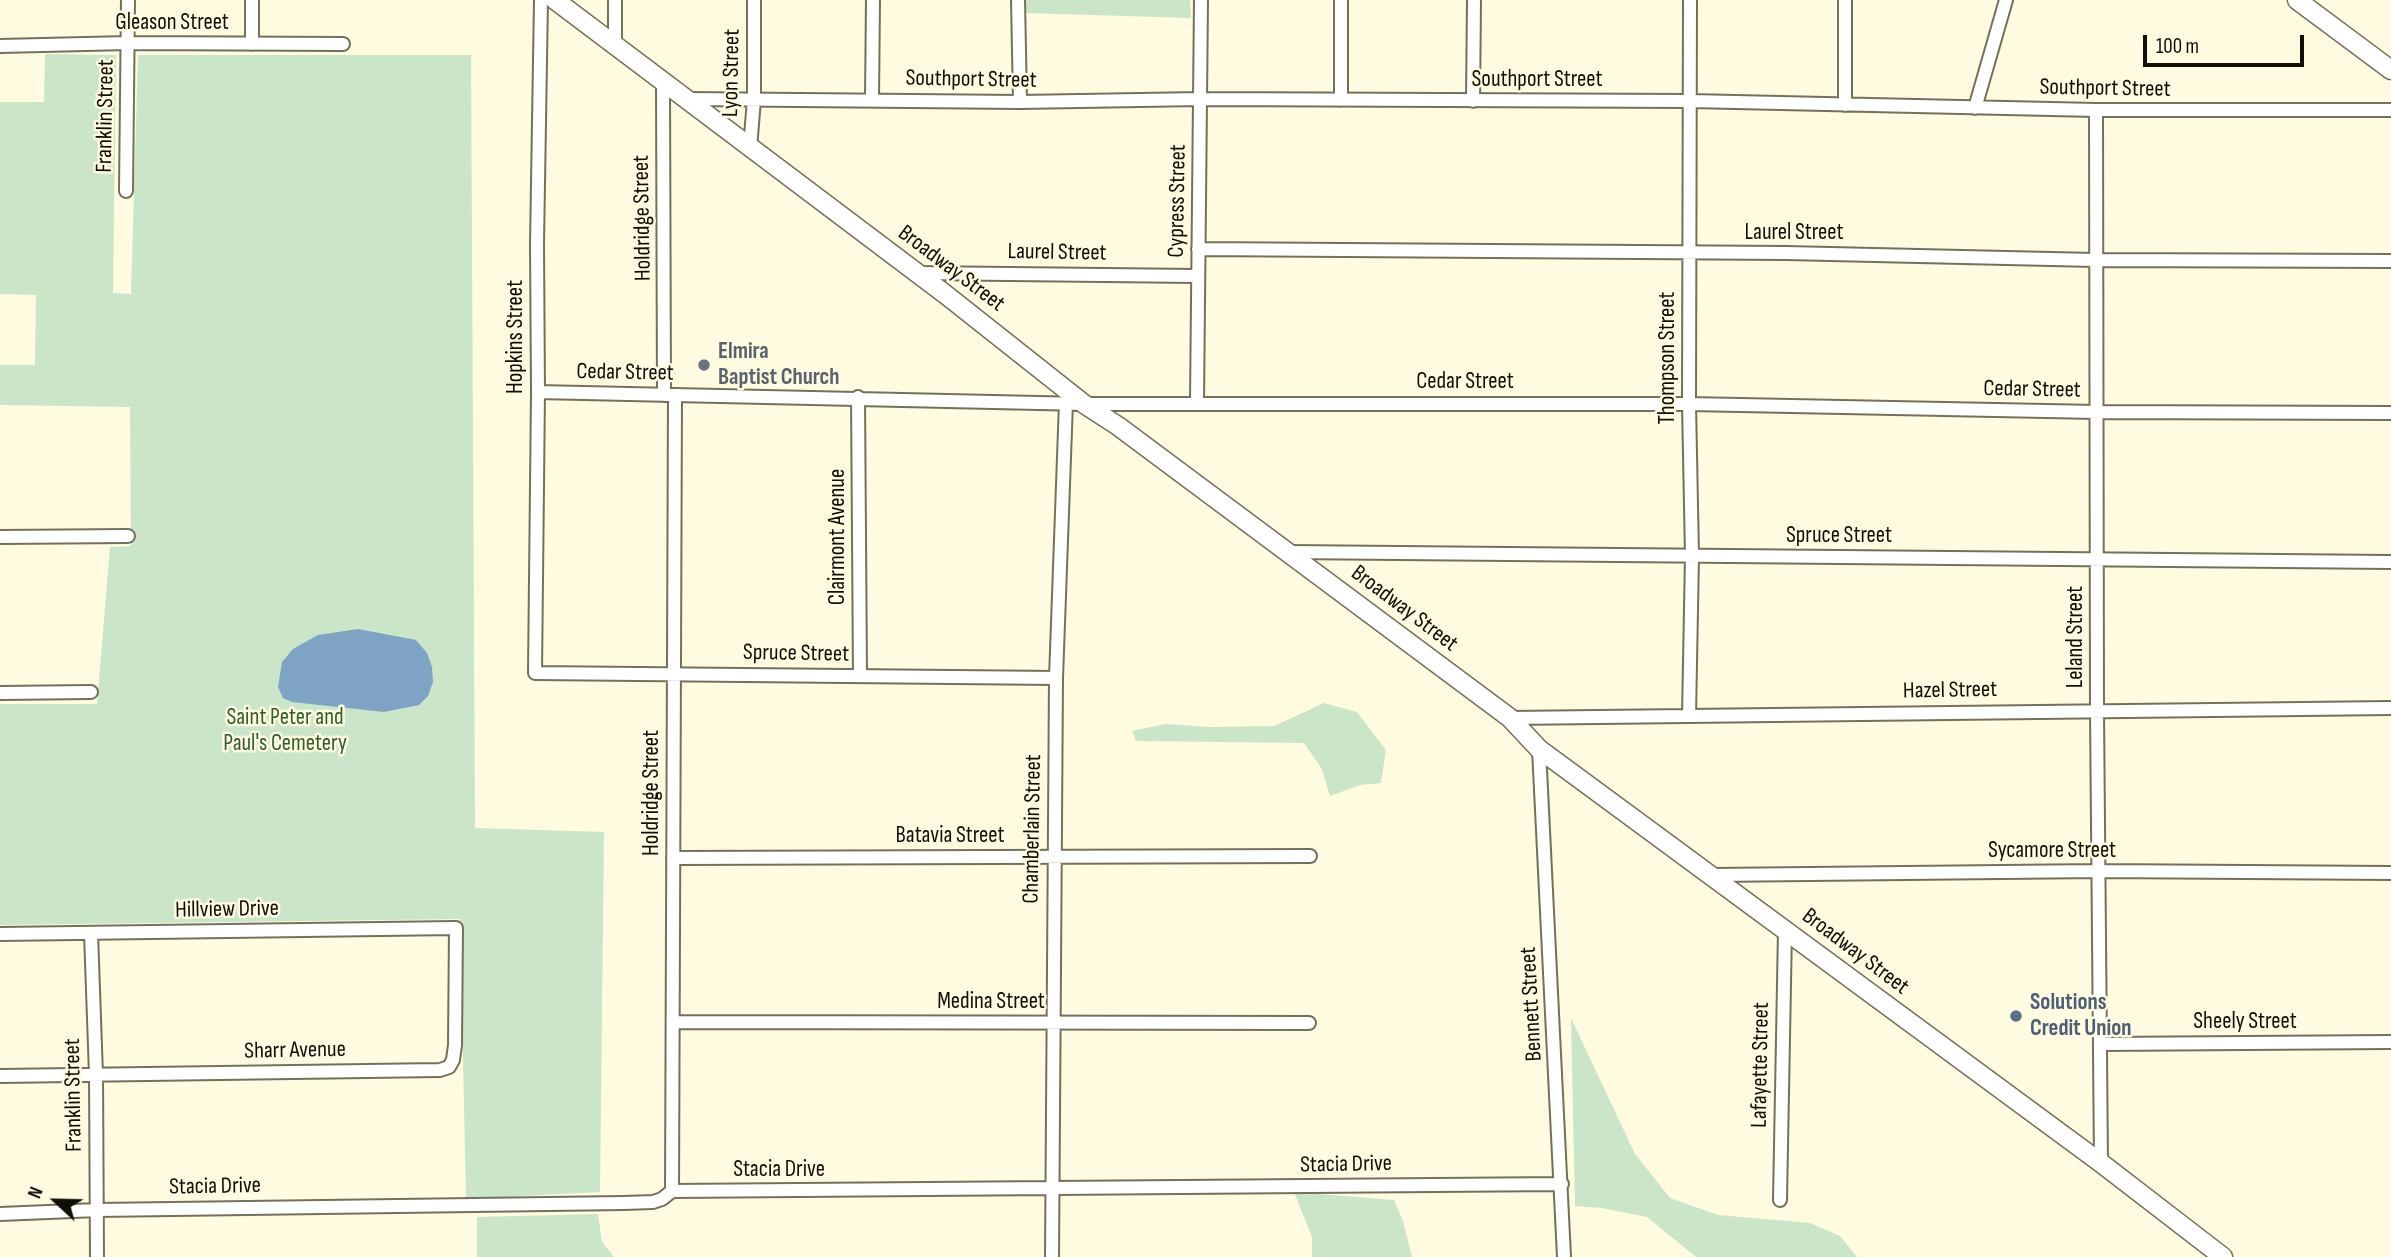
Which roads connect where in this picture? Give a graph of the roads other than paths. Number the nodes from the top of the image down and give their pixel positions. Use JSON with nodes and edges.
{"nodes":[{"id":1,"x":128,"y":0,"type":"edge"},
{"id":2,"x":252,"y":0,"type":"edge"},
{"id":3,"x":541,"y":0,"type":"edge"},
{"id":4,"x":555,"y":0,"type":"edge"},
{"id":5,"x":615,"y":0,"type":"edge"},
{"id":6,"x":754,"y":0,"type":"edge"},
{"id":7,"x":873,"y":0,"type":"edge"},
{"id":8,"x":1018,"y":0,"type":"edge"},
{"id":9,"x":1201,"y":0,"type":"edge"},
{"id":10,"x":1341,"y":0,"type":"edge"},
{"id":11,"x":1474,"y":0,"type":"edge"},
{"id":12,"x":1690,"y":0,"type":"edge"},
{"id":13,"x":1845,"y":0,"type":"edge"},
{"id":14,"x":2006,"y":0,"type":"edge"},
{"id":15,"x":2297,"y":0,"type":"edge"},
{"id":16,"x":128,"y":43,"type":"junction"},
{"id":17,"x":252,"y":44,"type":"junction"},
{"id":18,"x":343,"y":44,"type":"dead end"},
{"id":19,"x":0,"y":46,"type":"edge"},
{"id":20,"x":615,"y":47,"type":"junction"},
{"id":21,"x":2389,"y":65,"type":"edge"},
{"id":22,"x":663,"y":83,"type":"junction"},
{"id":23,"x":684,"y":99,"type":"junction"},
{"id":24,"x":872,"y":99,"type":"junction"},
{"id":25,"x":1200,"y":99,"type":"junction"},
{"id":26,"x":754,"y":100,"type":"junction"},
{"id":27,"x":1341,"y":100,"type":"junction"},
{"id":28,"x":1473,"y":101,"type":"junction"},
{"id":29,"x":1690,"y":101,"type":"junction"},
{"id":30,"x":1020,"y":102,"type":"junction"},
{"id":31,"x":1846,"y":105,"type":"junction"},
{"id":32,"x":1975,"y":108,"type":"junction"},
{"id":33,"x":2096,"y":110,"type":"junction"},
{"id":34,"x":2391,"y":110,"type":"edge"},
{"id":35,"x":750,"y":148,"type":"junction"},
{"id":36,"x":126,"y":191,"type":"dead end"},
{"id":37,"x":1198,"y":250,"type":"junction"},
{"id":38,"x":1689,"y":253,"type":"junction"},
{"id":39,"x":2095,"y":260,"type":"junction"},
{"id":40,"x":2391,"y":261,"type":"edge"},
{"id":41,"x":916,"y":273,"type":"junction"},
{"id":42,"x":1198,"y":276,"type":"junction"},
{"id":43,"x":538,"y":392,"type":"junction"},
{"id":44,"x":669,"y":395,"type":"junction"},
{"id":45,"x":858,"y":397,"type":"junction"},
{"id":46,"x":1197,"y":402,"type":"junction"},
{"id":47,"x":1075,"y":403,"type":"junction"},
{"id":48,"x":1689,"y":404,"type":"junction"},
{"id":49,"x":2097,"y":412,"type":"junction"},
{"id":50,"x":2391,"y":413,"type":"edge"},
{"id":51,"x":128,"y":536,"type":"dead end"},
{"id":52,"x":0,"y":537,"type":"edge"},
{"id":53,"x":1287,"y":552,"type":"junction"},
{"id":54,"x":1692,"y":556,"type":"junction"},
{"id":55,"x":2098,"y":558,"type":"junction"},
{"id":56,"x":2391,"y":562,"type":"edge"},
{"id":57,"x":535,"y":673,"type":"joint"},
{"id":58,"x":673,"y":673,"type":"junction"},
{"id":59,"x":860,"y":676,"type":"junction"},
{"id":60,"x":1056,"y":678,"type":"junction"},
{"id":61,"x":91,"y":692,"type":"dead end"},
{"id":62,"x":0,"y":693,"type":"edge"},
{"id":63,"x":2391,"y":708,"type":"edge"},
{"id":64,"x":2097,"y":710,"type":"junction"},
{"id":65,"x":1689,"y":716,"type":"junction"},
{"id":66,"x":1510,"y":718,"type":"junction"},
{"id":67,"x":1539,"y":748,"type":"junction"},
{"id":68,"x":1053,"y":856,"type":"junction"},
{"id":69,"x":1310,"y":856,"type":"dead end"},
{"id":70,"x":673,"y":858,"type":"junction"},
{"id":71,"x":2099,"y":872,"type":"junction"},
{"id":72,"x":2391,"y":873,"type":"edge"},
{"id":73,"x":1712,"y":875,"type":"junction"},
{"id":74,"x":456,"y":928,"type":"joint"},
{"id":75,"x":1785,"y":930,"type":"junction"},
{"id":76,"x":91,"y":933,"type":"junction"},
{"id":77,"x":0,"y":934,"type":"edge"},
{"id":78,"x":673,"y":1023,"type":"junction"},
{"id":79,"x":1053,"y":1023,"type":"junction"},
{"id":80,"x":1308,"y":1023,"type":"dead end"},
{"id":81,"x":2391,"y":1042,"type":"edge"},
{"id":82,"x":2100,"y":1044,"type":"junction"},
{"id":83,"x":96,"y":1075,"type":"junction"},
{"id":84,"x":0,"y":1076,"type":"edge"},
{"id":85,"x":2101,"y":1163,"type":"junction"},
{"id":86,"x":1562,"y":1184,"type":"junction"},
{"id":87,"x":1052,"y":1189,"type":"junction"},
{"id":88,"x":672,"y":1191,"type":"junction"},
{"id":89,"x":1780,"y":1200,"type":"dead end"},
{"id":90,"x":97,"y":1210,"type":"junction"},
{"id":91,"x":0,"y":1214,"type":"edge"},
{"id":92,"x":97,"y":1257,"type":"edge"},
{"id":93,"x":1052,"y":1257,"type":"edge"},
{"id":94,"x":1564,"y":1257,"type":"edge"},
{"id":95,"x":2223,"y":1257,"type":"edge"}],
"edges":[{"from":1,"to":16,"type":"street","name":"Franklin Street"},
{"from":2,"to":17,"type":"street"},
{"from":3,"to":43,"type":"street","name":"Hopkins Street"},
{"from":4,"to":20,"type":"street","name":"Broadway Street"},
{"from":5,"to":20,"type":"street"},
{"from":6,"to":26,"type":"street","name":"Lyon Street"},
{"from":7,"to":24,"type":"street"},
{"from":8,"to":30,"type":"street"},
{"from":9,"to":25,"type":"street","name":"Cypress Street"},
{"from":10,"to":27,"type":"street"},
{"from":11,"to":28,"type":"street"},
{"from":12,"to":29,"type":"street","name":"Thompson Street"},
{"from":13,"to":31,"type":"street"},
{"from":14,"to":32,"type":"street"},
{"from":15,"to":21,"type":"street"},
{"from":16,"to":17,"type":"street","name":"Gleason Street"},
{"from":16,"to":19,"type":"street","name":"Gleason Street"},
{"from":16,"to":36,"type":"street","name":"Franklin Street"},
{"from":17,"to":18,"type":"street","name":"Gleason Street"},
{"from":20,"to":22,"type":"street","name":"Broadway Street"},
{"from":22,"to":23,"type":"street","name":"Broadway Street"},
{"from":22,"to":44,"type":"street","name":"Holdridge Street"},
{"from":23,"to":26,"type":"street","name":"Southport Street"},
{"from":23,"to":35,"type":"street","name":"Broadway Street"},
{"from":24,"to":26,"type":"street","name":"Southport Street"},
{"from":24,"to":30,"type":"street","name":"Southport Street"},
{"from":25,"to":27,"type":"street","name":"Southport Street"},
{"from":25,"to":30,"type":"street","name":"Southport Street"},
{"from":25,"to":37,"type":"street","name":"Cypress Street"},
{"from":26,"to":35,"type":"street","name":"Lyon Street"},
{"from":27,"to":28,"type":"street","name":"Southport Street"},
{"from":28,"to":29,"type":"street","name":"Southport Street"},
{"from":29,"to":31,"type":"street","name":"Southport Street"},
{"from":29,"to":38,"type":"street","name":"Thompson Street"},
{"from":31,"to":32,"type":"street","name":"Southport Street"},
{"from":32,"to":33,"type":"street","name":"Southport Street"},
{"from":33,"to":34,"type":"street","name":"Southport Street"},
{"from":33,"to":39,"type":"street","name":"Leland Street"},
{"from":35,"to":41,"type":"street","name":"Broadway Street"},
{"from":37,"to":38,"type":"street","name":"Laurel Street"},
{"from":37,"to":42,"type":"street","name":"Cypress Street"},
{"from":38,"to":39,"type":"street","name":"Laurel Street"},
{"from":38,"to":48,"type":"street","name":"Thompson Street"},
{"from":39,"to":40,"type":"street","name":"Laurel Street"},
{"from":39,"to":49,"type":"street","name":"Leland Street"},
{"from":41,"to":42,"type":"street","name":"Laurel Street"},
{"from":41,"to":47,"type":"street","name":"Broadway Street"},
{"from":42,"to":46,"type":"street","name":"Cypress Street"},
{"from":43,"to":44,"type":"street","name":"Cedar Street"},
{"from":43,"to":57,"type":"street","name":"Hopkins Street"},
{"from":44,"to":45,"type":"street","name":"Cedar Street"},
{"from":44,"to":58,"type":"street","name":"Holdridge Street"},
{"from":45,"to":47,"type":"street","name":"Cedar Street"},
{"from":45,"to":59,"type":"street","name":"Clairmont Avenue"},
{"from":46,"to":47,"type":"street","name":"Cedar Street"},
{"from":46,"to":48,"type":"street","name":"Cedar Street"},
{"from":47,"to":53,"type":"street","name":"Broadway Street"},
{"from":47,"to":60,"type":"street","name":"Chamberlain Street"},
{"from":48,"to":49,"type":"street","name":"Cedar Street"},
{"from":48,"to":54,"type":"street","name":"Thompson Street"},
{"from":49,"to":50,"type":"street","name":"Cedar Street"},
{"from":49,"to":55,"type":"street","name":"Leland Street"},
{"from":51,"to":52,"type":"street"},
{"from":53,"to":54,"type":"street","name":"Spruce Street"},
{"from":53,"to":66,"type":"street","name":"Broadway Street"},
{"from":54,"to":55,"type":"street","name":"Spruce Street"},
{"from":54,"to":65,"type":"street","name":"Thompson Street"},
{"from":55,"to":56,"type":"street","name":"Spruce Street"},
{"from":55,"to":64,"type":"street","name":"Leland Street"},
{"from":57,"to":58,"type":"street","name":"Spruce Street"},
{"from":58,"to":59,"type":"street","name":"Spruce Street"},
{"from":58,"to":70,"type":"street","name":"Holdridge Street"},
{"from":59,"to":60,"type":"street","name":"Spruce Street"},
{"from":60,"to":68,"type":"street","name":"Chamberlain Street"},
{"from":61,"to":62,"type":"street"},
{"from":63,"to":64,"type":"street","name":"Hazel Street"},
{"from":64,"to":65,"type":"street","name":"Hazel Street"},
{"from":64,"to":71,"type":"street","name":"Leland Street"},
{"from":65,"to":66,"type":"street","name":"Hazel Street"},
{"from":66,"to":67,"type":"street","name":"Broadway Street"},
{"from":67,"to":73,"type":"street","name":"Broadway Street"},
{"from":67,"to":86,"type":"street","name":"Bennett Street"},
{"from":68,"to":69,"type":"street","name":"Batavia Street"},
{"from":68,"to":70,"type":"street","name":"Batavia Street"},
{"from":68,"to":79,"type":"street","name":"Chamberlain Street"},
{"from":70,"to":78,"type":"street","name":"Holdridge Street"},
{"from":71,"to":72,"type":"street","name":"Sycamore Street"},
{"from":71,"to":73,"type":"street","name":"Sycamore Street"},
{"from":71,"to":82,"type":"street","name":"Leland Street"},
{"from":73,"to":75,"type":"street","name":"Broadway Street"},
{"from":74,"to":76,"type":"street","name":"Hillview Drive"},
{"from":74,"to":83,"type":"street","name":"Sharr Avenue"},
{"from":75,"to":85,"type":"street","name":"Broadway Street"},
{"from":75,"to":89,"type":"street","name":"Lafayette Street"},
{"from":76,"to":77,"type":"street","name":"Hillview Drive"},
{"from":76,"to":83,"type":"street","name":"Franklin Street"},
{"from":78,"to":79,"type":"street","name":"Medina Street"},
{"from":78,"to":88,"type":"street","name":"Holdridge Street"},
{"from":79,"to":80,"type":"street","name":"Medina Street"},
{"from":79,"to":87,"type":"street","name":"Chamberlain Street"},
{"from":81,"to":82,"type":"street","name":"Sheely Street"},
{"from":82,"to":85,"type":"street","name":"Leland Street"},
{"from":83,"to":84,"type":"street","name":"Sharr Avenue"},
{"from":83,"to":90,"type":"street","name":"Franklin Street"},
{"from":85,"to":95,"type":"street","name":"Broadway Street"},
{"from":86,"to":87,"type":"street","name":"Stacia Drive"},
{"from":86,"to":94,"type":"street","name":"Bennett Street"},
{"from":87,"to":88,"type":"street","name":"Stacia Drive"},
{"from":87,"to":93,"type":"street","name":"Chamberlain Street"},
{"from":88,"to":90,"type":"street","name":"Stacia Drive"},
{"from":90,"to":91,"type":"street","name":"Stacia Drive"},
{"from":90,"to":92,"type":"street","name":"Franklin Street"}]}
